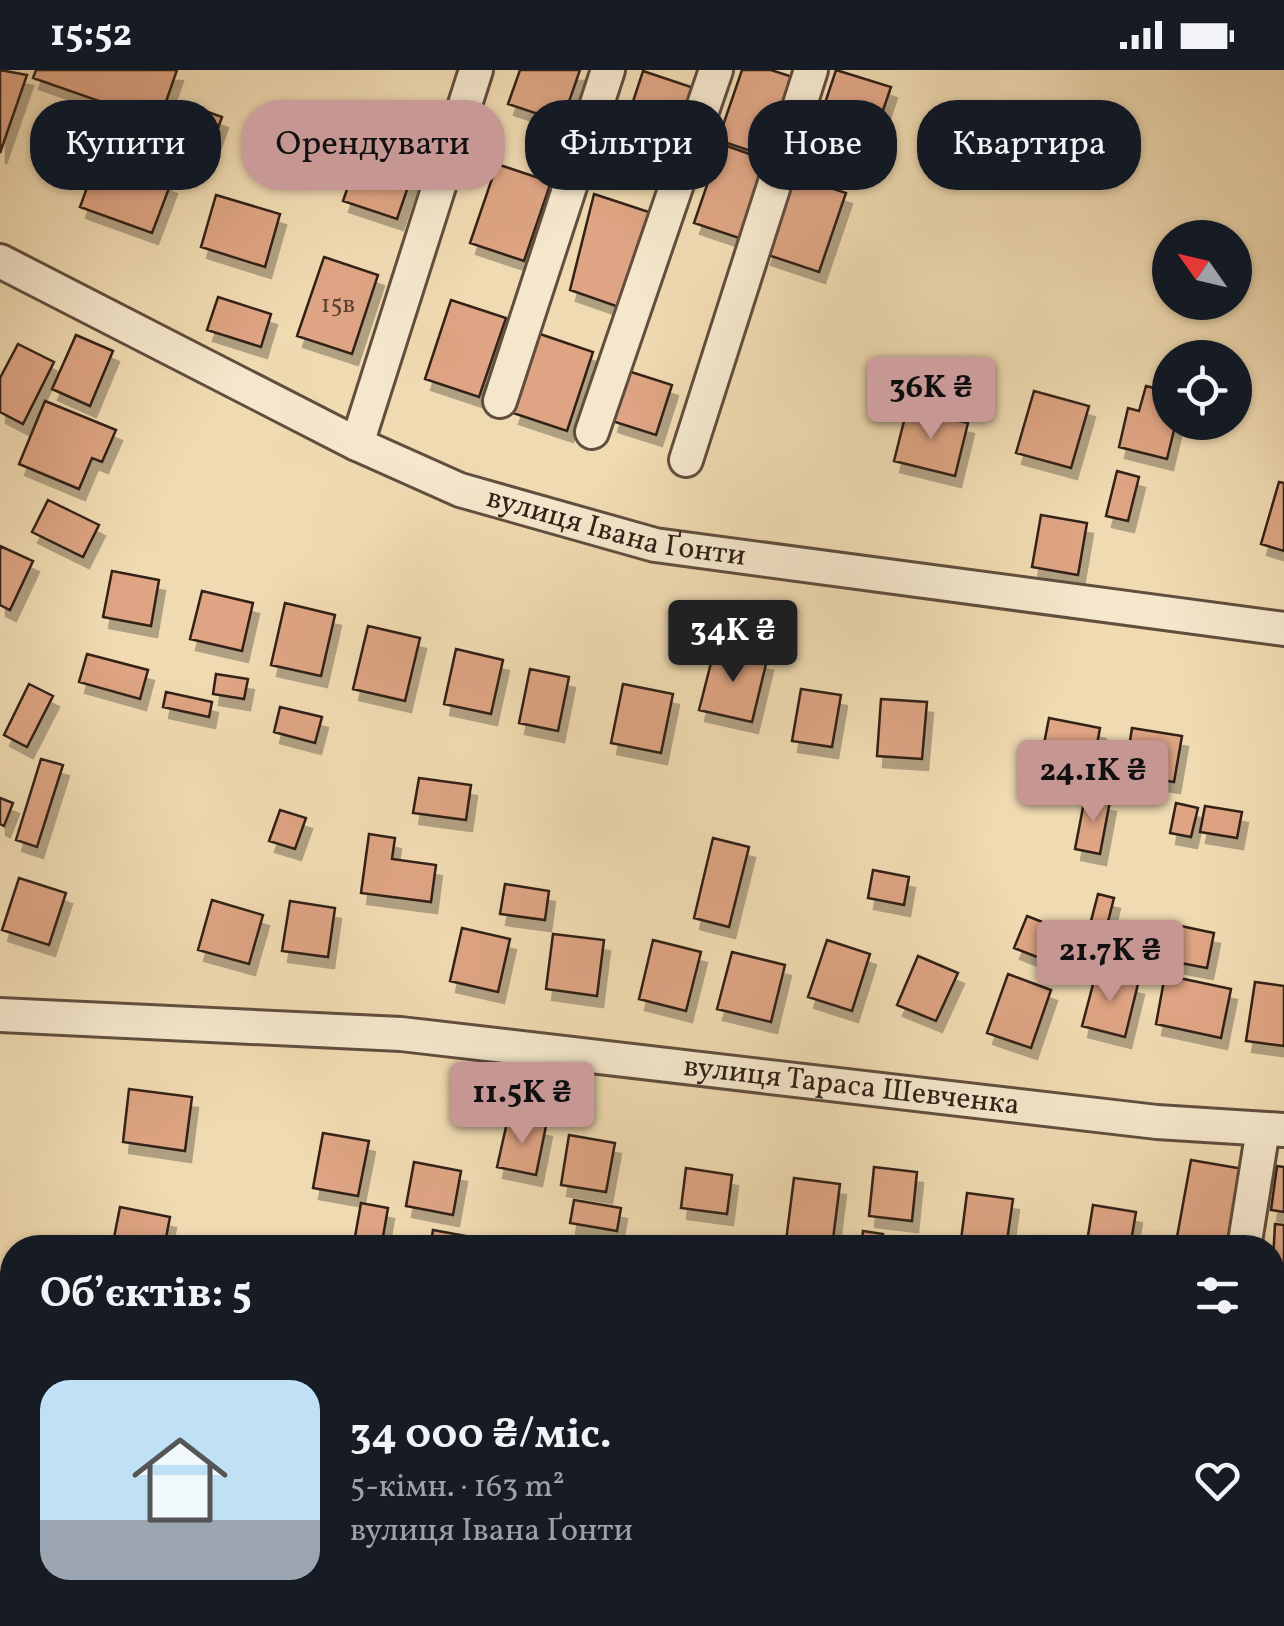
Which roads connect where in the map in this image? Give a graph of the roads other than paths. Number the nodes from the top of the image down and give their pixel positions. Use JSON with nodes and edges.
{"nodes":[{"id":1,"x":476,"y":70,"type":"edge"},
{"id":2,"x":608,"y":70,"type":"edge"},
{"id":3,"x":716,"y":70,"type":"edge"},
{"id":4,"x":811,"y":70,"type":"edge"},
{"id":5,"x":0,"y":261,"type":"edge"},
{"id":6,"x":500,"y":401,"type":"dead end"},
{"id":7,"x":592,"y":432,"type":"dead end"},
{"id":8,"x":357,"y":444,"type":"junction"},
{"id":9,"x":686,"y":460,"type":"dead end"},
{"id":10,"x":1284,"y":629,"type":"edge"},
{"id":11,"x":0,"y":1014,"type":"edge"},
{"id":12,"x":1274,"y":1130,"type":"edge"},
{"id":13,"x":1247,"y":1235,"type":"edge"}],
"edges":[{"from":1,"to":8,"type":"street"},
{"from":2,"to":6,"type":"street"},
{"from":3,"to":7,"type":"street"},
{"from":4,"to":9,"type":"street"},
{"from":5,"to":8,"type":"street","name":"вулиця Івана Ґонти"},
{"from":8,"to":10,"type":"street","name":"вулиця Івана Ґонти"},
{"from":11,"to":12,"type":"street","name":"вулиця Тараса Шевченка"},
{"from":12,"to":13,"type":"street"}]}
